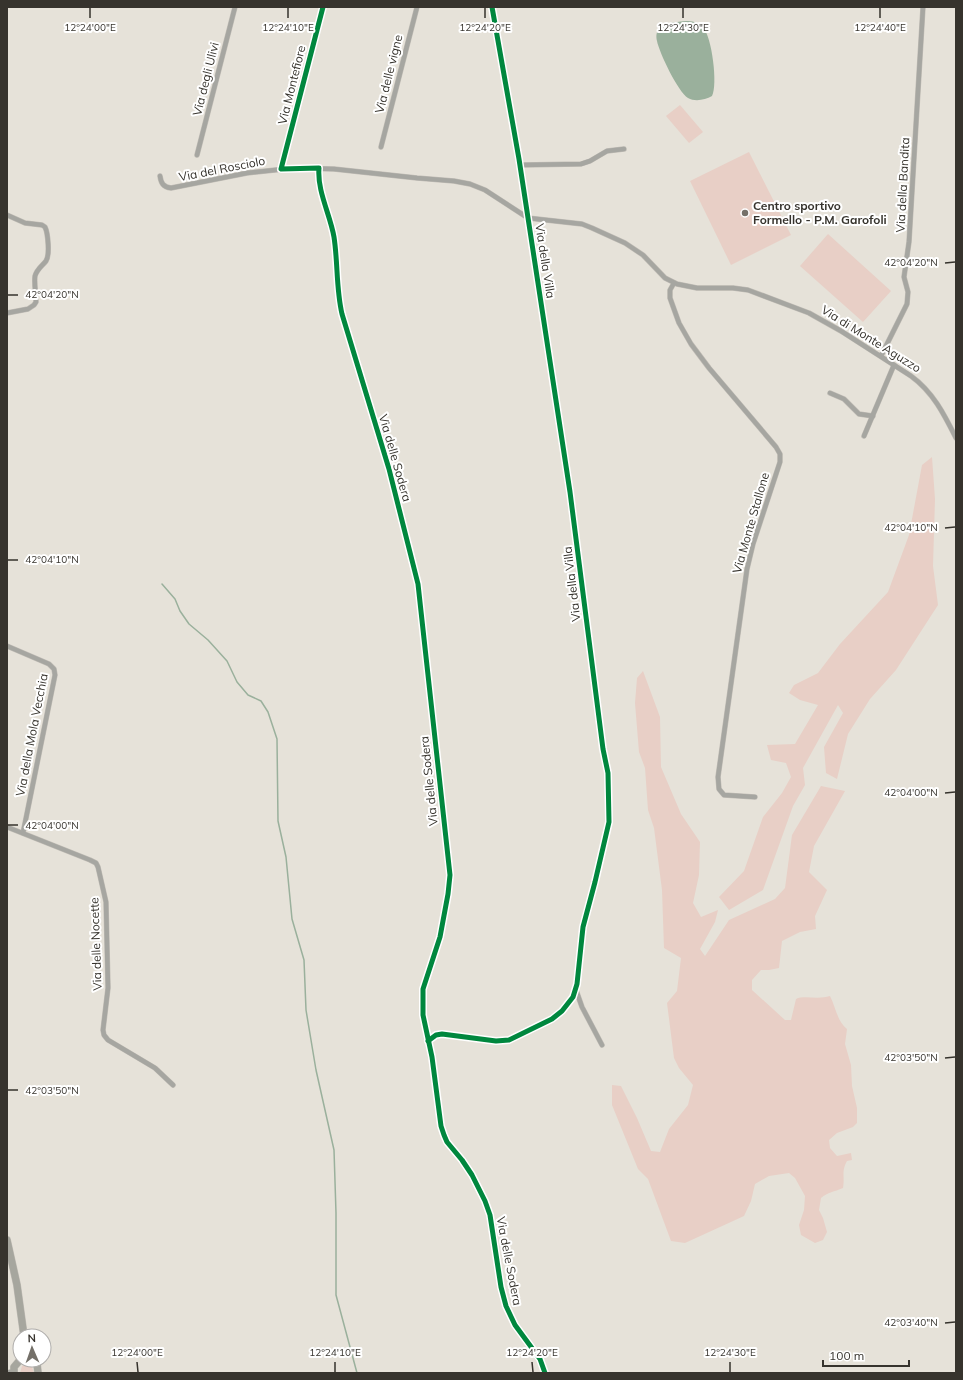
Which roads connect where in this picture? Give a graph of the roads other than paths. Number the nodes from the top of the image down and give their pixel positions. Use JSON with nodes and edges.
{"nodes":[{"id":1,"x":235,"y":7,"type":"edge"},
{"id":2,"x":323,"y":7,"type":"edge"},
{"id":3,"x":417,"y":7,"type":"edge"},
{"id":4,"x":492,"y":7,"type":"edge"},
{"id":5,"x":923,"y":7,"type":"edge"},
{"id":6,"x":381,"y":147,"type":"dead end"},
{"id":7,"x":624,"y":149,"type":"dead end"},
{"id":8,"x":197,"y":155,"type":"dead end"},
{"id":9,"x":520,"y":165,"type":"junction"},
{"id":10,"x":319,"y":168,"type":"junction"},
{"id":11,"x":281,"y":169,"type":"junction"},
{"id":12,"x":160,"y":176,"type":"dead end"},
{"id":13,"x":7,"y":215,"type":"edge"},
{"id":14,"x":528,"y":218,"type":"junction"},
{"id":15,"x":674,"y":283,"type":"junction"},
{"id":16,"x":7,"y":313,"type":"edge"},
{"id":17,"x":880,"y":356,"type":"junction"},
{"id":18,"x":894,"y":365,"type":"junction"},
{"id":19,"x":830,"y":393,"type":"dead end"},
{"id":20,"x":873,"y":416,"type":"junction"},
{"id":21,"x":864,"y":436,"type":"dead end"},
{"id":22,"x":956,"y":438,"type":"edge"},
{"id":23,"x":7,"y":646,"type":"edge"},
{"id":24,"x":755,"y":797,"type":"dead end"},
{"id":25,"x":7,"y":827,"type":"edge"},
{"id":26,"x":23,"y":833,"type":"junction"},
{"id":27,"x":576,"y":990,"type":"junction"},
{"id":28,"x":428,"y":1041,"type":"junction"},
{"id":29,"x":602,"y":1045,"type":"dead end"},
{"id":30,"x":173,"y":1085,"type":"dead end"},
{"id":31,"x":7,"y":1240,"type":"edge"},
{"id":32,"x":23,"y":1328,"type":"edge"},
{"id":33,"x":546,"y":1373,"type":"edge"}],
"edges":[{"from":1,"to":8,"type":"street","name":"Via degli Ulivi"},
{"from":2,"to":11,"type":"street","name":"Via Montefiore"},
{"from":3,"to":6,"type":"street","name":"Via delle vigne"},
{"from":4,"to":9,"type":"street","name":"Via della Villa"},
{"from":5,"to":17,"type":"street","name":"Via della Bandita"},
{"from":7,"to":9,"type":"street"},
{"from":9,"to":14,"type":"street","name":"Via della Villa"},
{"from":10,"to":11,"type":"street","name":"Via del Rosciolo"},
{"from":10,"to":14,"type":"street","name":"Via del Rosciolo"},
{"from":10,"to":28,"type":"street","name":"Via delle Sodera"},
{"from":11,"to":12,"type":"street","name":"Via del Rosciolo"},
{"from":13,"to":16,"type":"street"},
{"from":14,"to":15,"type":"street","name":"Via di Monte Aguzzo"},
{"from":14,"to":27,"type":"street","name":"Via della Villa"},
{"from":15,"to":17,"type":"street","name":"Via di Monte Aguzzo"},
{"from":15,"to":24,"type":"street","name":"Via Monte Stallone"},
{"from":17,"to":18,"type":"street","name":"Via di Monte Aguzzo"},
{"from":18,"to":20,"type":"street"},
{"from":18,"to":22,"type":"street","name":"Via di Monte Aguzzo"},
{"from":19,"to":20,"type":"street"},
{"from":20,"to":21,"type":"street"},
{"from":23,"to":26,"type":"street","name":"Via della Mola Vecchia"},
{"from":25,"to":26,"type":"street","name":"Via delle Nocette"},
{"from":26,"to":30,"type":"street","name":"Via delle Nocette"},
{"from":27,"to":28,"type":"street","name":"Via della Villa"},
{"from":27,"to":29,"type":"street","name":"Via della Villa"},
{"from":28,"to":33,"type":"street","name":"Via delle Sodera"},
{"from":31,"to":32,"type":"street"}]}
